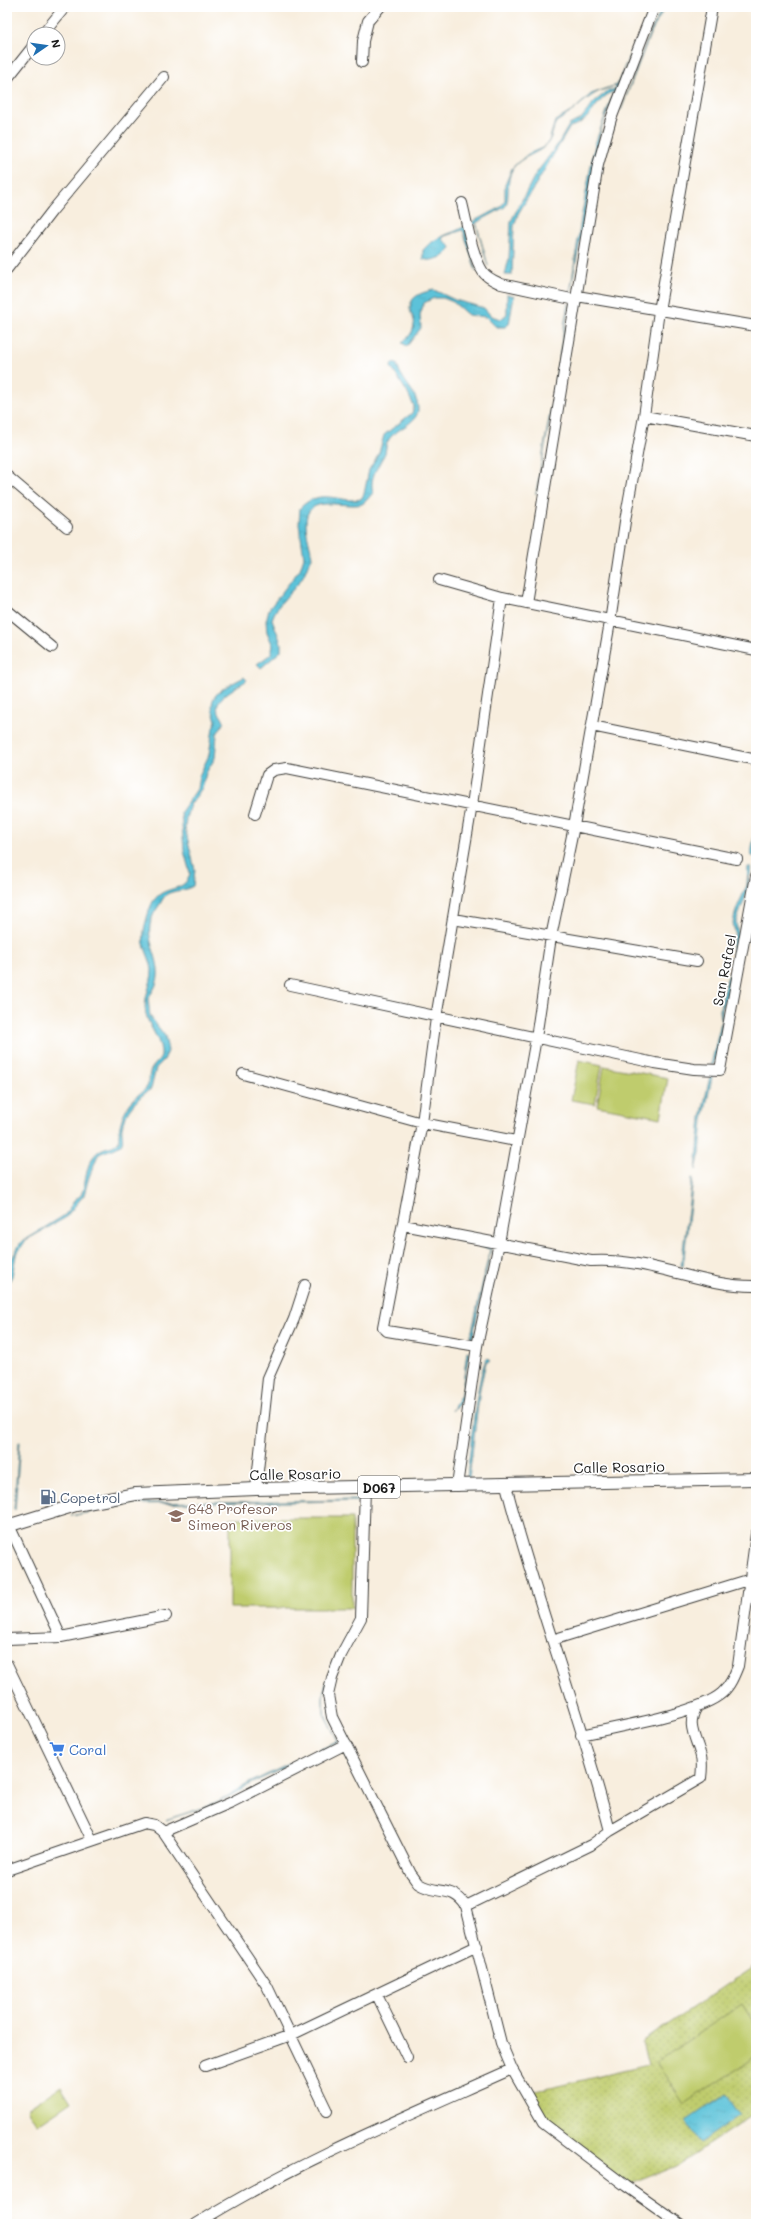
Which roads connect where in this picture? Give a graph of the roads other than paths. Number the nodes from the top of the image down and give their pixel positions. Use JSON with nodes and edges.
{"nodes":[{"id":1,"x":64,"y":7,"type":"edge"},
{"id":2,"x":380,"y":7,"type":"edge"},
{"id":3,"x":654,"y":7,"type":"edge"},
{"id":4,"x":712,"y":7,"type":"edge"},
{"id":5,"x":49,"y":26,"type":"edge"},
{"id":6,"x":26,"y":55,"type":"edge"},
{"id":7,"x":362,"y":62,"type":"dead end"},
{"id":8,"x":164,"y":77,"type":"dead end"},
{"id":9,"x":7,"y":79,"type":"edge"},
{"id":10,"x":462,"y":203,"type":"dead end"},
{"id":11,"x":7,"y":269,"type":"edge"},
{"id":12,"x":576,"y":298,"type":"junction"},
{"id":13,"x":659,"y":311,"type":"junction"},
{"id":14,"x":756,"y":326,"type":"edge"},
{"id":15,"x":644,"y":416,"type":"junction"},
{"id":16,"x":756,"y":436,"type":"edge"},
{"id":17,"x":7,"y":476,"type":"edge"},
{"id":18,"x":66,"y":527,"type":"dead end"},
{"id":19,"x":439,"y":580,"type":"dead end"},
{"id":20,"x":502,"y":598,"type":"junction"},
{"id":21,"x":526,"y":604,"type":"junction"},
{"id":22,"x":7,"y":610,"type":"edge"},
{"id":23,"x":610,"y":622,"type":"junction"},
{"id":24,"x":52,"y":647,"type":"dead end"},
{"id":25,"x":756,"y":650,"type":"edge"},
{"id":26,"x":592,"y":726,"type":"junction"},
{"id":27,"x":752,"y":759,"type":"dead end"},
{"id":28,"x":472,"y":805,"type":"junction"},
{"id":29,"x":255,"y":814,"type":"dead end"},
{"id":30,"x":574,"y":826,"type":"junction"},
{"id":31,"x":737,"y":859,"type":"dead end"},
{"id":32,"x":756,"y":876,"type":"edge"},
{"id":33,"x":453,"y":919,"type":"junction"},
{"id":34,"x":552,"y":937,"type":"junction"},
{"id":35,"x":696,"y":961,"type":"dead end"},
{"id":36,"x":290,"y":985,"type":"dead end"},
{"id":37,"x":436,"y":1018,"type":"junction"},
{"id":38,"x":536,"y":1038,"type":"junction"},
{"id":39,"x":243,"y":1074,"type":"dead end"},
{"id":40,"x":422,"y":1123,"type":"junction"},
{"id":41,"x":516,"y":1141,"type":"junction"},
{"id":42,"x":403,"y":1225,"type":"junction"},
{"id":43,"x":499,"y":1243,"type":"junction"},
{"id":44,"x":305,"y":1285,"type":"dead end"},
{"id":45,"x":756,"y":1286,"type":"edge"},
{"id":46,"x":477,"y":1346,"type":"junction"},
{"id":47,"x":756,"y":1479,"type":"edge"},
{"id":48,"x":506,"y":1485,"type":"junction"},
{"id":49,"x":457,"y":1486,"type":"junction"},
{"id":50,"x":365,"y":1488,"type":"junction"},
{"id":51,"x":256,"y":1489,"type":"junction"},
{"id":52,"x":8,"y":1526,"type":"edge"},
{"id":53,"x":756,"y":1534,"type":"edge"},
{"id":54,"x":751,"y":1579,"type":"junction"},
{"id":55,"x":166,"y":1616,"type":"dead end"},
{"id":56,"x":61,"y":1637,"type":"junction"},
{"id":57,"x":7,"y":1638,"type":"edge"},
{"id":58,"x":552,"y":1640,"type":"junction"},
{"id":59,"x":7,"y":1664,"type":"edge"},
{"id":60,"x":697,"y":1707,"type":"junction"},
{"id":61,"x":581,"y":1735,"type":"junction"},
{"id":62,"x":346,"y":1744,"type":"junction"},
{"id":63,"x":610,"y":1831,"type":"junction"},
{"id":64,"x":163,"y":1832,"type":"junction"},
{"id":65,"x":92,"y":1840,"type":"junction"},
{"id":66,"x":7,"y":1870,"type":"edge"},
{"id":67,"x":466,"y":1906,"type":"junction"},
{"id":68,"x":477,"y":1946,"type":"junction"},
{"id":69,"x":377,"y":1995,"type":"junction"},
{"id":70,"x":291,"y":2035,"type":"junction"},
{"id":71,"x":407,"y":2057,"type":"dead end"},
{"id":72,"x":205,"y":2066,"type":"dead end"},
{"id":73,"x":512,"y":2069,"type":"junction"},
{"id":74,"x":327,"y":2111,"type":"dead end"},
{"id":75,"x":196,"y":2224,"type":"edge"},
{"id":76,"x":680,"y":2224,"type":"edge"}],
"edges":[{"from":1,"to":5,"type":"street"},
{"from":2,"to":7,"type":"street"},
{"from":3,"to":12,"type":"street"},
{"from":4,"to":13,"type":"street"},
{"from":6,"to":9,"type":"street"},
{"from":8,"to":11,"type":"street"},
{"from":10,"to":12,"type":"street"},
{"from":12,"to":13,"type":"street"},
{"from":12,"to":21,"type":"street"},
{"from":13,"to":14,"type":"street"},
{"from":13,"to":15,"type":"street"},
{"from":15,"to":16,"type":"street"},
{"from":15,"to":23,"type":"street"},
{"from":17,"to":18,"type":"street"},
{"from":19,"to":20,"type":"street"},
{"from":20,"to":21,"type":"street"},
{"from":20,"to":28,"type":"street"},
{"from":21,"to":23,"type":"street"},
{"from":22,"to":24,"type":"street"},
{"from":23,"to":25,"type":"street"},
{"from":23,"to":26,"type":"street"},
{"from":26,"to":27,"type":"street"},
{"from":26,"to":30,"type":"street"},
{"from":28,"to":29,"type":"street"},
{"from":28,"to":30,"type":"street"},
{"from":28,"to":33,"type":"street"},
{"from":30,"to":31,"type":"street"},
{"from":30,"to":34,"type":"street"},
{"from":32,"to":38,"type":"street","name":"San Rafael"},
{"from":33,"to":34,"type":"street"},
{"from":33,"to":37,"type":"street"},
{"from":34,"to":35,"type":"street"},
{"from":34,"to":38,"type":"street"},
{"from":36,"to":37,"type":"street"},
{"from":37,"to":38,"type":"street"},
{"from":37,"to":40,"type":"street"},
{"from":38,"to":41,"type":"street"},
{"from":39,"to":40,"type":"street"},
{"from":40,"to":41,"type":"street"},
{"from":40,"to":42,"type":"street"},
{"from":41,"to":43,"type":"street"},
{"from":42,"to":43,"type":"street"},
{"from":42,"to":46,"type":"street"},
{"from":43,"to":45,"type":"street"},
{"from":43,"to":46,"type":"street"},
{"from":44,"to":51,"type":"street"},
{"from":46,"to":49,"type":"street"},
{"from":47,"to":48,"type":"main road","name":"Calle Rosario","number":"D067"},
{"from":48,"to":49,"type":"main road","name":"Calle Rosario","number":"D067"},
{"from":48,"to":58,"type":"street"},
{"from":49,"to":50,"type":"main road","name":"Calle Rosario","number":"D067"},
{"from":50,"to":51,"type":"main road","name":"Calle Rosario","number":"D067"},
{"from":50,"to":62,"type":"street"},
{"from":51,"to":52,"type":"main road","name":"Calle Rosario","number":"D067"},
{"from":52,"to":56,"type":"street"},
{"from":53,"to":54,"type":"street"},
{"from":54,"to":58,"type":"street"},
{"from":54,"to":60,"type":"street"},
{"from":55,"to":56,"type":"street"},
{"from":56,"to":57,"type":"street"},
{"from":58,"to":61,"type":"street"},
{"from":59,"to":65,"type":"street"},
{"from":60,"to":61,"type":"street"},
{"from":60,"to":63,"type":"street"},
{"from":61,"to":63,"type":"street"},
{"from":62,"to":64,"type":"street"},
{"from":62,"to":67,"type":"street"},
{"from":63,"to":67,"type":"street"},
{"from":64,"to":65,"type":"street"},
{"from":64,"to":70,"type":"street"},
{"from":65,"to":66,"type":"street"},
{"from":67,"to":68,"type":"street"},
{"from":68,"to":69,"type":"street"},
{"from":68,"to":73,"type":"street"},
{"from":69,"to":70,"type":"street"},
{"from":69,"to":71,"type":"street"},
{"from":70,"to":72,"type":"street"},
{"from":70,"to":74,"type":"street"},
{"from":73,"to":75,"type":"street"},
{"from":73,"to":76,"type":"street"}]}
